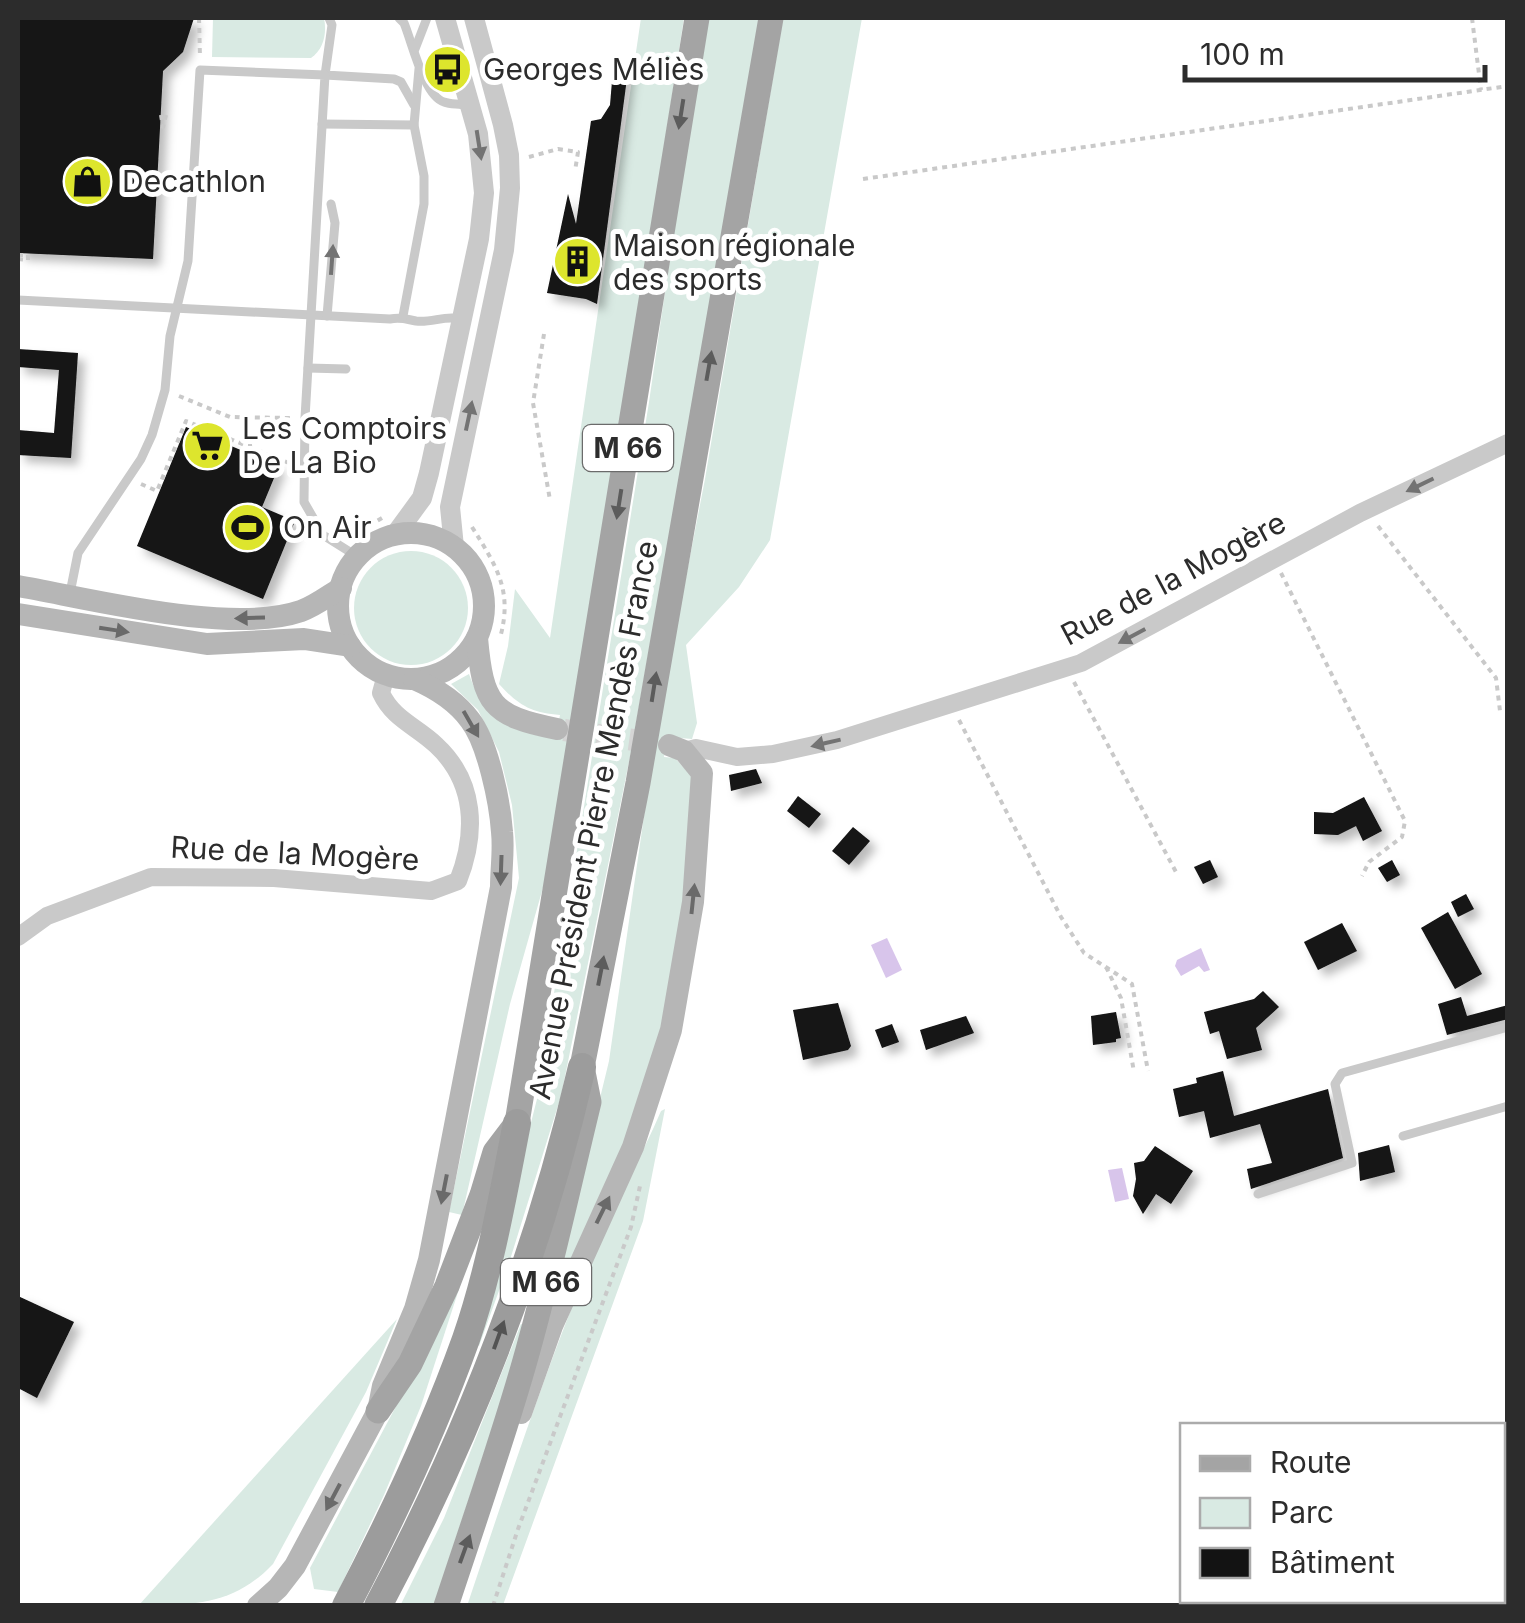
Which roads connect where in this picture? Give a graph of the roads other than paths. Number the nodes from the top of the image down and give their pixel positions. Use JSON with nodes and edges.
{"nodes":[{"id":1,"x":342,"y":18,"type":"edge"},
{"id":2,"x":399,"y":18,"type":"edge"},
{"id":3,"x":427,"y":18,"type":"edge"},
{"id":4,"x":445,"y":18,"type":"edge"},
{"id":5,"x":474,"y":18,"type":"edge"},
{"id":6,"x":697,"y":18,"type":"edge"},
{"id":7,"x":771,"y":18,"type":"edge"},
{"id":8,"x":330,"y":22,"type":"edge"},
{"id":9,"x":415,"y":49,"type":"junction"},
{"id":10,"x":420,"y":68,"type":"junction"},
{"id":11,"x":325,"y":75,"type":"junction"},
{"id":12,"x":414,"y":105,"type":"junction"},
{"id":13,"x":470,"y":107,"type":"junction"},
{"id":14,"x":322,"y":124,"type":"junction"},
{"id":15,"x":414,"y":126,"type":"junction"},
{"id":16,"x":332,"y":204,"type":"dead end"},
{"id":17,"x":18,"y":300,"type":"edge"},
{"id":18,"x":178,"y":310,"type":"junction"},
{"id":19,"x":328,"y":316,"type":"junction"},
{"id":20,"x":403,"y":316,"type":"junction"},
{"id":21,"x":311,"y":317,"type":"junction"},
{"id":22,"x":461,"y":319,"type":"junction"},
{"id":23,"x":308,"y":368,"type":"junction"},
{"id":24,"x":346,"y":369,"type":"dead end"},
{"id":25,"x":1508,"y":443,"type":"edge"},
{"id":26,"x":391,"y":525,"type":"junction"},
{"id":27,"x":454,"y":547,"type":"junction"},
{"id":28,"x":350,"y":551,"type":"junction"},
{"id":29,"x":18,"y":586,"type":"edge"},
{"id":30,"x":341,"y":588,"type":"junction"},
{"id":31,"x":70,"y":596,"type":"junction"},
{"id":32,"x":18,"y":614,"type":"edge"},
{"id":33,"x":477,"y":638,"type":"junction"},
{"id":34,"x":350,"y":646,"type":"junction"},
{"id":35,"x":386,"y":675,"type":"junction"},
{"id":36,"x":414,"y":679,"type":"junction"},
{"id":37,"x":557,"y":729,"type":"tunnel mouth"},
{"id":38,"x":676,"y":748,"type":"joint"},
{"id":39,"x":737,"y":757,"type":"junction"},
{"id":40,"x":702,"y":773,"type":"junction"},
{"id":41,"x":18,"y":936,"type":"edge"},
{"id":42,"x":1508,"y":1027,"type":"edge"},
{"id":43,"x":582,"y":1067,"type":"junction"},
{"id":44,"x":1508,"y":1106,"type":"edge"},
{"id":45,"x":517,"y":1123,"type":"junction"},
{"id":46,"x":1403,"y":1136,"type":"dead end"},
{"id":47,"x":1258,"y":1194,"type":"dead end"},
{"id":48,"x":378,"y":1410,"type":"junction"},
{"id":49,"x":486,"y":1493,"type":"junction"},
{"id":50,"x":258,"y":1606,"type":"edge"},
{"id":51,"x":346,"y":1606,"type":"edge"},
{"id":52,"x":378,"y":1606,"type":"edge"},
{"id":53,"x":446,"y":1606,"type":"edge"}],
"edges":[{"from":1,"to":8,"type":"lane"},
{"from":2,"to":9,"type":"lane"},
{"from":3,"to":9,"type":"lane"},
{"from":4,"to":13,"type":"street"},
{"from":27,"to":5,"type":"street","one_way":true},
{"from":6,"to":45,"type":"main road","name":"Avenue Président Pierre Mendès France","number":"M 66","one_way":true},
{"from":43,"to":7,"type":"main road","name":"Avenue Président Pierre Mendès France","number":"M 66","one_way":true},
{"from":8,"to":11,"type":"lane"},
{"from":9,"to":10,"type":"lane"},
{"from":10,"to":12,"type":"lane"},
{"from":10,"to":13,"type":"lane"},
{"from":11,"to":12,"type":"lane"},
{"from":11,"to":14,"type":"lane"},
{"from":11,"to":18,"type":"lane"},
{"from":12,"to":15,"type":"lane"},
{"from":13,"to":22,"type":"street","one_way":true},
{"from":14,"to":15,"type":"lane"},
{"from":14,"to":21,"type":"lane"},
{"from":15,"to":20,"type":"lane"},
{"from":19,"to":16,"type":"lane","one_way":true},
{"from":17,"to":18,"type":"lane"},
{"from":18,"to":21,"type":"lane"},
{"from":18,"to":31,"type":"lane"},
{"from":19,"to":20,"type":"lane"},
{"from":19,"to":21,"type":"lane"},
{"from":20,"to":22,"type":"lane"},
{"from":21,"to":23,"type":"lane"},
{"from":22,"to":26,"type":"street"},
{"from":23,"to":24,"type":"lane"},
{"from":23,"to":28,"type":"lane"},
{"from":25,"to":39,"type":"street","name":"Rue de la Mogère","one_way":true},
{"from":26,"to":27,"type":"main road"},
{"from":26,"to":28,"type":"main road"},
{"from":27,"to":33,"type":"main road"},
{"from":28,"to":30,"type":"main road"},
{"from":29,"to":31,"type":"main road"},
{"from":30,"to":31,"type":"main road","one_way":true},
{"from":30,"to":34,"type":"main road"},
{"from":32,"to":34,"type":"main road","one_way":true},
{"from":33,"to":36,"type":"main road"},
{"from":33,"to":37,"type":"main road"},
{"from":34,"to":35,"type":"main road"},
{"from":35,"to":36,"type":"main road"},
{"from":35,"to":41,"type":"street","name":"Rue de la Mogère"},
{"from":36,"to":48,"type":"main road","number":"M 66","one_way":true},
{"from":38,"to":39,"type":"street"},
{"from":38,"to":40,"type":"main road"},
{"from":39,"to":40,"type":"street"},
{"from":49,"to":40,"type":"main road","one_way":true},
{"from":42,"to":47,"type":"lane"},
{"from":43,"to":49,"type":"main road","number":"M 66"},
{"from":52,"to":43,"type":"highway","name":"Avenue Président Pierre Mendès France","number":"M 66","one_way":true},
{"from":44,"to":46,"type":"lane"},
{"from":45,"to":48,"type":"main road","number":"M 66"},
{"from":45,"to":51,"type":"highway","name":"Avenue Président Pierre Mendès France","number":"M 66"},
{"from":48,"to":50,"type":"main road","number":"M 66","one_way":true},
{"from":53,"to":49,"type":"main road","number":"M 66","one_way":true}]}
